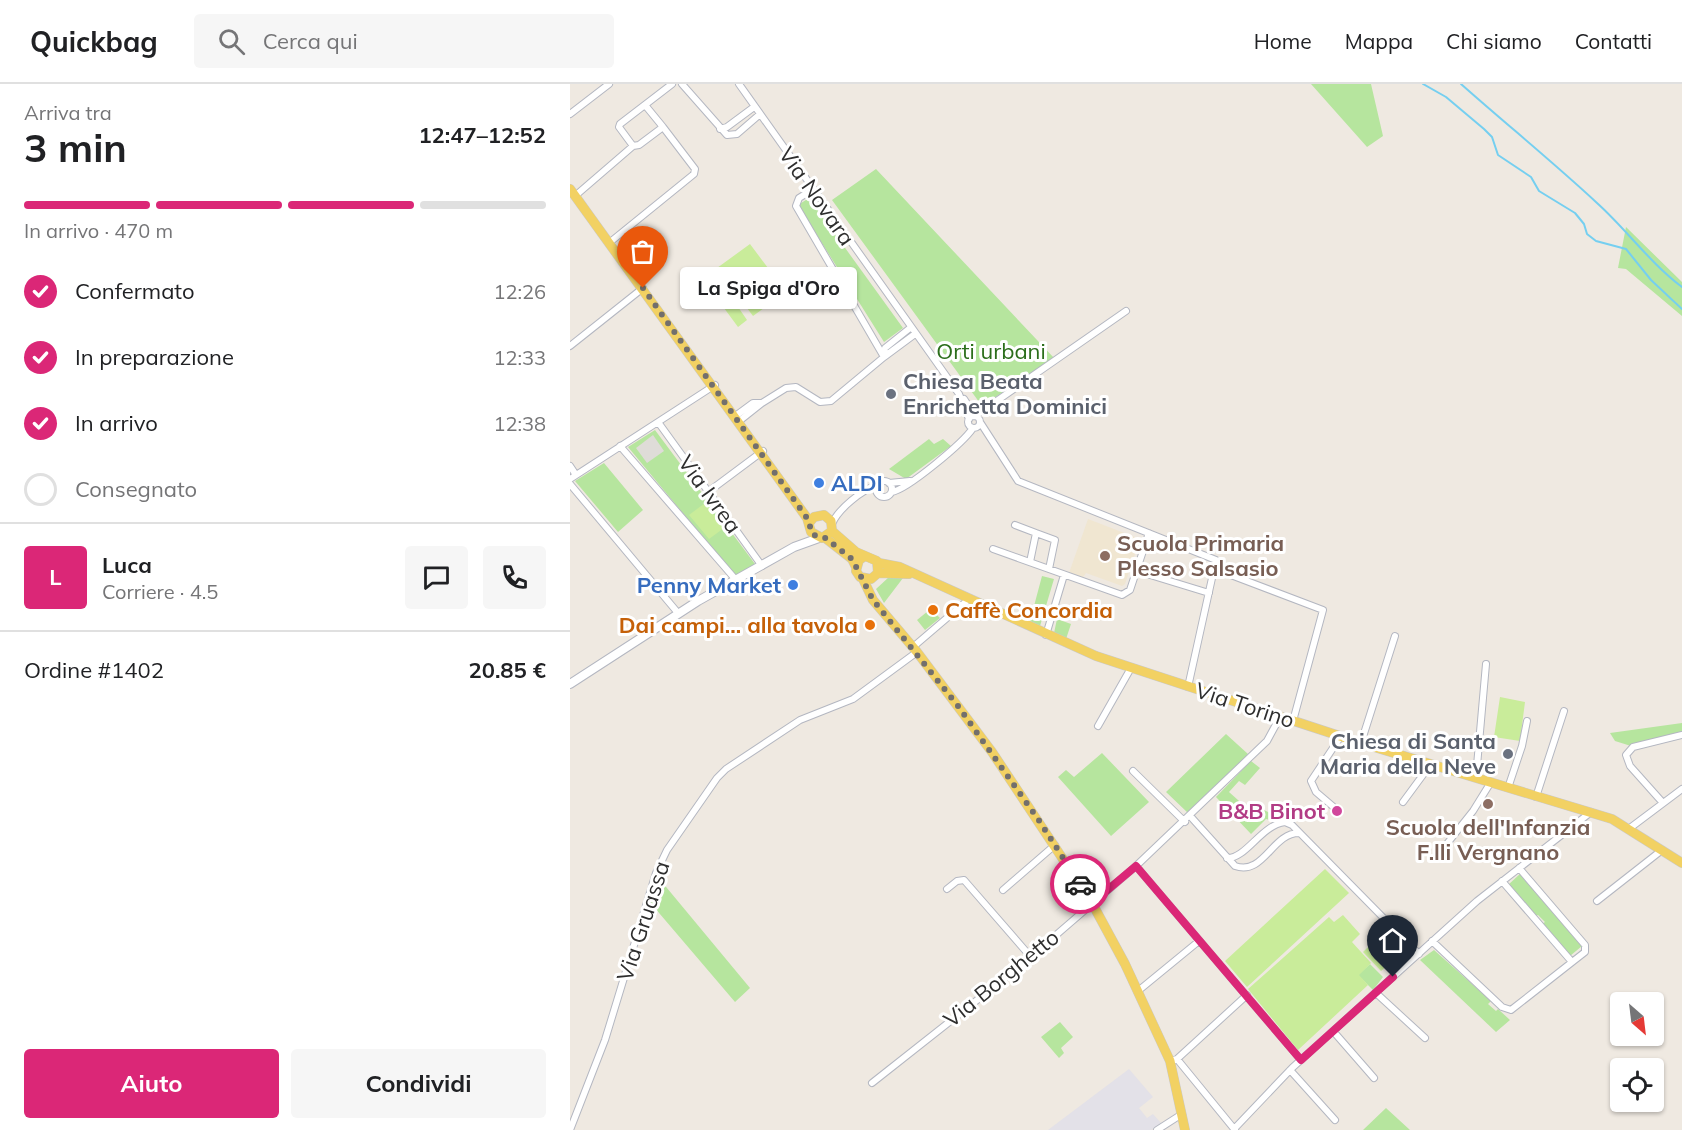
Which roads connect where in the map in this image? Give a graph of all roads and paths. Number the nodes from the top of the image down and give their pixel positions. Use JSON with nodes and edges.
{"nodes":[{"id":1,"x":609,"y":84,"type":"edge"},
{"id":2,"x":672,"y":84,"type":"edge"},
{"id":3,"x":682,"y":84,"type":"edge"},
{"id":4,"x":739,"y":84,"type":"edge"},
{"id":5,"x":645,"y":105,"type":"junction"},
{"id":6,"x":754,"y":107,"type":"junction"},
{"id":7,"x":570,"y":114,"type":"edge"},
{"id":8,"x":759,"y":115,"type":"junction"},
{"id":9,"x":663,"y":127,"type":"junction"},
{"id":10,"x":720,"y":129,"type":"junction"},
{"id":11,"x":633,"y":146,"type":"junction"},
{"id":12,"x":812,"y":190,"type":"junction"},
{"id":13,"x":572,"y":192,"type":"edge"},
{"id":14,"x":609,"y":243,"type":"junction"},
{"id":15,"x":643,"y":288,"type":"junction"},
{"id":16,"x":1126,"y":311,"type":"dead end"},
{"id":17,"x":910,"y":328,"type":"junction"},
{"id":18,"x":915,"y":334,"type":"junction"},
{"id":19,"x":570,"y":346,"type":"edge"},
{"id":20,"x":884,"y":357,"type":"junction"},
{"id":21,"x":714,"y":386,"type":"junction"},
{"id":22,"x":738,"y":418,"type":"junction"},
{"id":23,"x":658,"y":422,"type":"junction"},
{"id":24,"x":974,"y":422,"type":"junction"},
{"id":25,"x":620,"y":446,"type":"junction"},
{"id":26,"x":762,"y":452,"type":"junction"},
{"id":27,"x":570,"y":466,"type":"edge"},
{"id":28,"x":576,"y":474,"type":"junction"},
{"id":29,"x":570,"y":479,"type":"edge"},
{"id":30,"x":913,"y":480,"type":"junction"},
{"id":31,"x":889,"y":483,"type":"junction"},
{"id":32,"x":570,"y":484,"type":"edge"},
{"id":33,"x":877,"y":485,"type":"junction"},
{"id":34,"x":708,"y":492,"type":"junction"},
{"id":35,"x":892,"y":492,"type":"junction"},
{"id":36,"x":876,"y":493,"type":"junction"},
{"id":37,"x":861,"y":495,"type":"junction"},
{"id":38,"x":810,"y":525,"type":"junction"},
{"id":39,"x":1015,"y":525,"type":"dead end"},
{"id":40,"x":825,"y":527,"type":"junction"},
{"id":41,"x":1036,"y":533,"type":"junction"},
{"id":42,"x":1149,"y":533,"type":"junction"},
{"id":43,"x":794,"y":547,"type":"junction"},
{"id":44,"x":993,"y":549,"type":"dead end"},
{"id":45,"x":865,"y":556,"type":"junction"},
{"id":46,"x":1030,"y":562,"type":"junction"},
{"id":47,"x":762,"y":566,"type":"junction"},
{"id":48,"x":856,"y":567,"type":"junction"},
{"id":49,"x":1215,"y":568,"type":"junction"},
{"id":50,"x":1049,"y":569,"type":"junction"},
{"id":51,"x":877,"y":571,"type":"junction"},
{"id":52,"x":1137,"y":571,"type":"junction"},
{"id":53,"x":1064,"y":575,"type":"junction"},
{"id":54,"x":863,"y":579,"type":"junction"},
{"id":55,"x":736,"y":580,"type":"junction"},
{"id":56,"x":1209,"y":593,"type":"junction"},
{"id":57,"x":968,"y":600,"type":"junction"},
{"id":58,"x":885,"y":612,"type":"junction"},
{"id":59,"x":678,"y":613,"type":"junction"},
{"id":60,"x":1046,"y":635,"type":"junction"},
{"id":61,"x":1395,"y":636,"type":"dead end"},
{"id":62,"x":915,"y":649,"type":"junction"},
{"id":63,"x":1486,"y":664,"type":"dead end"},
{"id":64,"x":1131,"y":668,"type":"junction"},
{"id":65,"x":570,"y":684,"type":"edge"},
{"id":66,"x":1188,"y":687,"type":"junction"},
{"id":67,"x":1564,"y":711,"type":"dead end"},
{"id":68,"x":1280,"y":717,"type":"junction"},
{"id":69,"x":1293,"y":721,"type":"junction"},
{"id":70,"x":1527,"y":722,"type":"dead end"},
{"id":71,"x":1098,"y":726,"type":"dead end"},
{"id":72,"x":1682,"y":735,"type":"edge"},
{"id":73,"x":1341,"y":736,"type":"junction"},
{"id":74,"x":1361,"y":743,"type":"junction"},
{"id":75,"x":1431,"y":764,"type":"junction"},
{"id":76,"x":1133,"y":771,"type":"dead end"},
{"id":77,"x":1476,"y":777,"type":"junction"},
{"id":78,"x":1491,"y":782,"type":"junction"},
{"id":79,"x":1508,"y":788,"type":"junction"},
{"id":80,"x":1682,"y":789,"type":"edge"},
{"id":81,"x":1536,"y":797,"type":"junction"},
{"id":82,"x":1403,"y":802,"type":"dead end"},
{"id":83,"x":1663,"y":803,"type":"junction"},
{"id":84,"x":1336,"y":809,"type":"dead end"},
{"id":85,"x":1591,"y":812,"type":"junction"},
{"id":86,"x":1191,"y":817,"type":"junction"},
{"id":87,"x":1185,"y":822,"type":"junction"},
{"id":88,"x":1278,"y":823,"type":"junction"},
{"id":89,"x":1630,"y":828,"type":"junction"},
{"id":90,"x":1299,"y":833,"type":"junction"},
{"id":91,"x":1287,"y":837,"type":"junction"},
{"id":92,"x":1055,"y":844,"type":"junction"},
{"id":93,"x":1662,"y":849,"type":"junction"},
{"id":94,"x":1442,"y":850,"type":"dead end"},
{"id":95,"x":1227,"y":858,"type":"junction"},
{"id":96,"x":1236,"y":858,"type":"junction"},
{"id":97,"x":1682,"y":863,"type":"edge"},
{"id":98,"x":1136,"y":866,"type":"junction"},
{"id":99,"x":1240,"y":867,"type":"junction"},
{"id":100,"x":1519,"y":868,"type":"junction"},
{"id":101,"x":1502,"y":881,"type":"junction"},
{"id":102,"x":948,"y":889,"type":"dead end"},
{"id":103,"x":1004,"y":890,"type":"dead end"},
{"id":104,"x":1597,"y":901,"type":"dead end"},
{"id":105,"x":1092,"y":903,"type":"junction"},
{"id":106,"x":1199,"y":941,"type":"junction"},
{"id":107,"x":1432,"y":941,"type":"junction"},
{"id":108,"x":1419,"y":954,"type":"junction"},
{"id":109,"x":1030,"y":956,"type":"junction"},
{"id":110,"x":1572,"y":962,"type":"junction"},
{"id":111,"x":1138,"y":991,"type":"junction"},
{"id":112,"x":1376,"y":993,"type":"junction"},
{"id":113,"x":1246,"y":995,"type":"junction"},
{"id":114,"x":1333,"y":1031,"type":"junction"},
{"id":115,"x":1425,"y":1038,"type":"dead end"},
{"id":116,"x":1173,"y":1060,"type":"junction"},
{"id":117,"x":1301,"y":1060,"type":"junction"},
{"id":118,"x":1290,"y":1070,"type":"junction"},
{"id":119,"x":1374,"y":1078,"type":"dead end"},
{"id":120,"x":872,"y":1083,"type":"dead end"},
{"id":121,"x":1183,"y":1113,"type":"junction"},
{"id":122,"x":1335,"y":1120,"type":"dead end"},
{"id":123,"x":570,"y":1130,"type":"edge"},
{"id":124,"x":1157,"y":1130,"type":"edge"},
{"id":125,"x":1185,"y":1130,"type":"edge"},
{"id":126,"x":1235,"y":1130,"type":"edge"}],
"edges":[{"from":1,"to":7,"type":"street"},
{"from":2,"to":5,"type":"street"},
{"from":3,"to":10,"type":"street"},
{"from":4,"to":6,"type":"street","name":"Via Novara"},
{"from":5,"to":9,"type":"street"},
{"from":5,"to":11,"type":"street"},
{"from":6,"to":8,"type":"street","name":"Via Novara"},
{"from":6,"to":10,"type":"street"},
{"from":8,"to":10,"type":"street"},
{"from":8,"to":12,"type":"street","name":"Via Novara"},
{"from":9,"to":11,"type":"street"},
{"from":9,"to":14,"type":"street"},
{"from":11,"to":13,"type":"street"},
{"from":12,"to":17,"type":"street","name":"Via Novara"},
{"from":12,"to":20,"type":"street"},
{"from":13,"to":14,"type":"main road"},
{"from":14,"to":15,"type":"main road"},
{"from":15,"to":19,"type":"street"},
{"from":15,"to":21,"type":"main road"},
{"from":16,"to":24,"type":"street"},
{"from":17,"to":18,"type":"street","name":"Via Novara"},
{"from":17,"to":20,"type":"street"},
{"from":18,"to":20,"type":"street"},
{"from":18,"to":24,"type":"street","name":"Via Novara"},
{"from":20,"to":22,"type":"street"},
{"from":21,"to":22,"type":"main road"},
{"from":21,"to":23,"type":"street"},
{"from":22,"to":26,"type":"main road"},
{"from":23,"to":25,"type":"street"},
{"from":23,"to":34,"type":"street","name":"Via Ivrea"},
{"from":24,"to":30,"type":"street"},
{"from":24,"to":42,"type":"street","name":"Via Novara"},
{"from":25,"to":28,"type":"street"},
{"from":25,"to":55,"type":"street"},
{"from":26,"to":34,"type":"street"},
{"from":26,"to":38,"type":"main road"},
{"from":26,"to":40,"type":"main road"},
{"from":27,"to":28,"type":"street"},
{"from":28,"to":29,"type":"street"},
{"from":30,"to":31,"type":"street"},
{"from":30,"to":35,"type":"street"},
{"from":31,"to":33,"type":"street"},
{"from":31,"to":35,"type":"street"},
{"from":32,"to":59,"type":"street"},
{"from":33,"to":36,"type":"street"},
{"from":33,"to":37,"type":"street"},
{"from":34,"to":47,"type":"street","name":"Via Ivrea"},
{"from":35,"to":36,"type":"street"},
{"from":36,"to":37,"type":"street"},
{"from":37,"to":40,"type":"street"},
{"from":38,"to":40,"type":"main road"},
{"from":38,"to":40,"type":"main road"},
{"from":38,"to":43,"type":"street"},
{"from":39,"to":41,"type":"street"},
{"from":40,"to":43,"type":"street"},
{"from":40,"to":45,"type":"main road"},
{"from":40,"to":48,"type":"main road"},
{"from":41,"to":46,"type":"street"},
{"from":41,"to":50,"type":"street"},
{"from":42,"to":49,"type":"street","name":"Via Novara"},
{"from":42,"to":52,"type":"street"},
{"from":43,"to":47,"type":"street"},
{"from":44,"to":46,"type":"street"},
{"from":45,"to":48,"type":"main road"},
{"from":45,"to":51,"type":"main road"},
{"from":46,"to":50,"type":"street"},
{"from":47,"to":55,"type":"street"},
{"from":48,"to":54,"type":"main road"},
{"from":49,"to":56,"type":"street"},
{"from":49,"to":69,"type":"street","name":"Via Novara"},
{"from":50,"to":53,"type":"street"},
{"from":51,"to":54,"type":"main road"},
{"from":51,"to":57,"type":"main road","name":"Via Torino"},
{"from":51,"to":58,"type":"main road"},
{"from":52,"to":53,"type":"street"},
{"from":52,"to":56,"type":"street"},
{"from":53,"to":60,"type":"street"},
{"from":54,"to":58,"type":"main road"},
{"from":55,"to":59,"type":"street"},
{"from":56,"to":66,"type":"street"},
{"from":57,"to":60,"type":"main road","name":"Via Torino"},
{"from":57,"to":62,"type":"street","name":"Via Gruassa"},
{"from":58,"to":62,"type":"main road"},
{"from":59,"to":65,"type":"street"},
{"from":60,"to":64,"type":"main road","name":"Via Torino"},
{"from":61,"to":74,"type":"street"},
{"from":62,"to":92,"type":"main road"},
{"from":62,"to":123,"type":"street","name":"Via Gruassa"},
{"from":63,"to":77,"type":"street"},
{"from":64,"to":66,"type":"main road","name":"Via Torino"},
{"from":64,"to":71,"type":"street"},
{"from":66,"to":68,"type":"main road","name":"Via Torino"},
{"from":67,"to":81,"type":"street"},
{"from":68,"to":69,"type":"main road","name":"Via Torino"},
{"from":68,"to":86,"type":"street","name":"Via Borghetto"},
{"from":69,"to":73,"type":"main road","name":"Via Torino"},
{"from":70,"to":79,"type":"street"},
{"from":72,"to":83,"type":"street"},
{"from":73,"to":74,"type":"main road","name":"Via Torino"},
{"from":73,"to":84,"type":"street"},
{"from":74,"to":75,"type":"main road","name":"Via Torino"},
{"from":75,"to":77,"type":"main road","name":"Via Torino"},
{"from":75,"to":82,"type":"street"},
{"from":76,"to":87,"type":"street"},
{"from":77,"to":78,"type":"main road","name":"Via Torino"},
{"from":78,"to":79,"type":"main road","name":"Via Torino"},
{"from":78,"to":94,"type":"street"},
{"from":79,"to":81,"type":"main road","name":"Via Torino"},
{"from":80,"to":83,"type":"street"},
{"from":81,"to":85,"type":"main road","name":"Via Torino"},
{"from":83,"to":89,"type":"street"},
{"from":85,"to":89,"type":"main road","name":"Via Torino"},
{"from":85,"to":100,"type":"street"},
{"from":86,"to":87,"type":"street","name":"Via Borghetto"},
{"from":86,"to":95,"type":"street"},
{"from":87,"to":98,"type":"street","name":"Via Borghetto"},
{"from":88,"to":90,"type":"street"},
{"from":88,"to":91,"type":"street"},
{"from":88,"to":96,"type":"street"},
{"from":89,"to":93,"type":"main road","name":"Via Torino"},
{"from":90,"to":91,"type":"street"},
{"from":90,"to":108,"type":"street"},
{"from":91,"to":99,"type":"street"},
{"from":92,"to":103,"type":"street"},
{"from":92,"to":105,"type":"main road"},
{"from":93,"to":97,"type":"main road","name":"Via Torino"},
{"from":93,"to":104,"type":"street"},
{"from":95,"to":96,"type":"street"},
{"from":95,"to":99,"type":"street"},
{"from":96,"to":99,"type":"street"},
{"from":98,"to":105,"type":"street","name":"Via Borghetto"},
{"from":98,"to":106,"type":"street"},
{"from":100,"to":101,"type":"street"},
{"from":100,"to":110,"type":"street"},
{"from":101,"to":107,"type":"street"},
{"from":101,"to":110,"type":"street"},
{"from":102,"to":109,"type":"street"},
{"from":105,"to":109,"type":"street","name":"Via Borghetto"},
{"from":105,"to":111,"type":"main road"},
{"from":106,"to":111,"type":"street"},
{"from":106,"to":113,"type":"street"},
{"from":107,"to":108,"type":"street"},
{"from":107,"to":110,"type":"street"},
{"from":108,"to":112,"type":"street"},
{"from":109,"to":120,"type":"street","name":"Via Borghetto"},
{"from":111,"to":116,"type":"main road"},
{"from":112,"to":114,"type":"street"},
{"from":112,"to":115,"type":"street"},
{"from":113,"to":116,"type":"street"},
{"from":113,"to":117,"type":"street"},
{"from":114,"to":117,"type":"street"},
{"from":114,"to":119,"type":"street"},
{"from":116,"to":121,"type":"main road"},
{"from":116,"to":126,"type":"street"},
{"from":117,"to":118,"type":"street"},
{"from":118,"to":122,"type":"street"},
{"from":118,"to":126,"type":"street"},
{"from":121,"to":124,"type":"street"},
{"from":121,"to":125,"type":"main road"}]}
